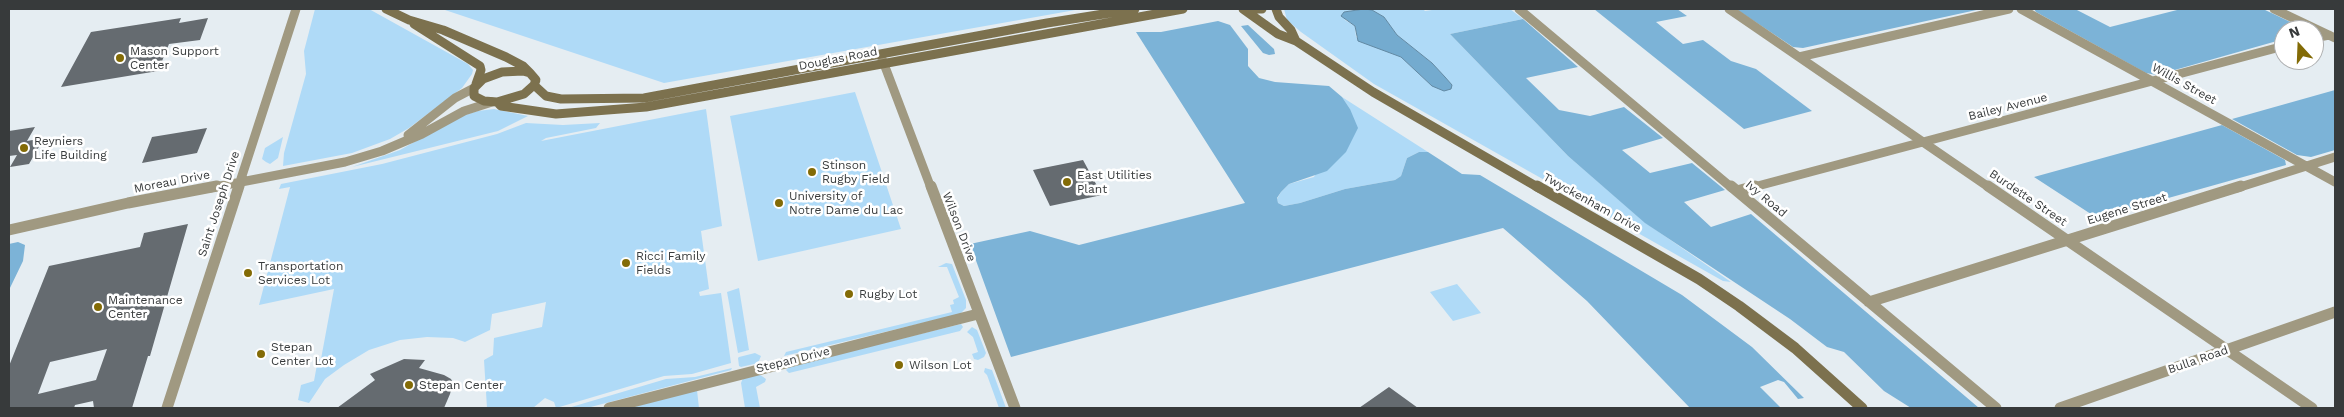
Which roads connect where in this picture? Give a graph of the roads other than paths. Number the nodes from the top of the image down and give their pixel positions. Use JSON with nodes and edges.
{"nodes":[{"id":1,"x":296,"y":9,"type":"edge"},
{"id":2,"x":386,"y":9,"type":"edge"},
{"id":3,"x":1134,"y":9,"type":"edge"},
{"id":4,"x":1183,"y":9,"type":"edge"},
{"id":5,"x":1243,"y":9,"type":"edge"},
{"id":6,"x":1247,"y":9,"type":"edge"},
{"id":7,"x":1262,"y":9,"type":"edge"},
{"id":8,"x":1276,"y":9,"type":"edge"},
{"id":9,"x":1519,"y":9,"type":"edge"},
{"id":10,"x":1729,"y":9,"type":"edge"},
{"id":11,"x":2009,"y":9,"type":"edge"},
{"id":12,"x":2021,"y":9,"type":"edge"},
{"id":13,"x":2274,"y":9,"type":"edge"},
{"id":14,"x":409,"y":20,"type":"junction"},
{"id":15,"x":2332,"y":37,"type":"edge"},
{"id":16,"x":1296,"y":41,"type":"junction"},
{"id":17,"x":2274,"y":49,"type":"edge"},
{"id":18,"x":1799,"y":57,"type":"junction"},
{"id":19,"x":882,"y":58,"type":"junction"},
{"id":20,"x":530,"y":73,"type":"junction"},
{"id":21,"x":2154,"y":82,"type":"junction"},
{"id":22,"x":534,"y":85,"type":"junction"},
{"id":23,"x":475,"y":86,"type":"junction"},
{"id":24,"x":494,"y":102,"type":"junction"},
{"id":25,"x":1923,"y":142,"type":"junction"},
{"id":26,"x":398,"y":144,"type":"junction"},
{"id":27,"x":2335,"y":157,"type":"edge"},
{"id":28,"x":2307,"y":166,"type":"junction"},
{"id":29,"x":241,"y":181,"type":"junction"},
{"id":30,"x":2335,"y":182,"type":"edge"},
{"id":31,"x":1737,"y":191,"type":"junction"},
{"id":32,"x":9,"y":230,"type":"edge"},
{"id":33,"x":2067,"y":240,"type":"junction"},
{"id":34,"x":1869,"y":302,"type":"junction"},
{"id":35,"x":2335,"y":312,"type":"edge"},
{"id":36,"x":978,"y":314,"type":"junction"},
{"id":37,"x":2225,"y":350,"type":"junction"},
{"id":38,"x":167,"y":408,"type":"edge"},
{"id":39,"x":609,"y":408,"type":"edge"},
{"id":40,"x":1015,"y":408,"type":"edge"},
{"id":41,"x":1862,"y":408,"type":"edge"},
{"id":42,"x":1996,"y":408,"type":"edge"},
{"id":43,"x":2060,"y":408,"type":"edge"},
{"id":44,"x":2312,"y":408,"type":"edge"}],
"edges":[{"from":1,"to":29,"type":"street","name":"Saint Joseph Drive"},
{"from":2,"to":14,"type":"street"},
{"from":3,"to":19,"type":"street","name":"Douglas Road"},
{"from":4,"to":19,"type":"street","name":"Douglas Road"},
{"from":5,"to":16,"type":"street","name":"Twyckenham Drive"},
{"from":6,"to":7,"type":"street"},
{"from":8,"to":16,"type":"street","name":"Twyckenham Drive"},
{"from":9,"to":31,"type":"street","name":"Ivy Road"},
{"from":10,"to":18,"type":"street","name":"Burdette Street"},
{"from":11,"to":18,"type":"street"},
{"from":12,"to":21,"type":"street","name":"Willis Street"},
{"from":13,"to":15,"type":"street"},
{"from":14,"to":20,"type":"street"},
{"from":14,"to":23,"type":"street"},
{"from":16,"to":41,"type":"street","name":"Twyckenham Drive"},
{"from":17,"to":21,"type":"street","name":"Bailey Avenue"},
{"from":18,"to":25,"type":"street","name":"Burdette Street"},
{"from":19,"to":22,"type":"street","name":"Douglas Road"},
{"from":19,"to":24,"type":"street","name":"Douglas Road"},
{"from":19,"to":36,"type":"street","name":"Wilson Drive"},
{"from":20,"to":22,"type":"street"},
{"from":20,"to":23,"type":"street"},
{"from":21,"to":25,"type":"street","name":"Bailey Avenue"},
{"from":21,"to":28,"type":"street","name":"Willis Street"},
{"from":22,"to":24,"type":"street"},
{"from":23,"to":24,"type":"street","name":"Douglas Road"},
{"from":23,"to":26,"type":"street","name":"Moreau Drive"},
{"from":24,"to":26,"type":"street","name":"Moreau Drive"},
{"from":25,"to":31,"type":"street","name":"Bailey Avenue"},
{"from":25,"to":33,"type":"street","name":"Burdette Street"},
{"from":26,"to":29,"type":"street","name":"Moreau Drive"},
{"from":27,"to":28,"type":"street","name":"Eugene Street"},
{"from":28,"to":30,"type":"street","name":"Willis Street"},
{"from":28,"to":33,"type":"street","name":"Eugene Street"},
{"from":29,"to":32,"type":"street","name":"Moreau Drive"},
{"from":29,"to":38,"type":"street","name":"Saint Joseph Drive"},
{"from":31,"to":34,"type":"street","name":"Ivy Road"},
{"from":33,"to":34,"type":"street","name":"Eugene Street"},
{"from":33,"to":37,"type":"street","name":"Burdette Street"},
{"from":34,"to":42,"type":"street","name":"Ivy Road"},
{"from":35,"to":37,"type":"street","name":"Bulla Road"},
{"from":36,"to":39,"type":"street","name":"Stepan Drive"},
{"from":36,"to":40,"type":"street","name":"Wilson Drive"},
{"from":37,"to":43,"type":"street","name":"Bulla Road"},
{"from":37,"to":44,"type":"street","name":"Burdette Street"}]}
